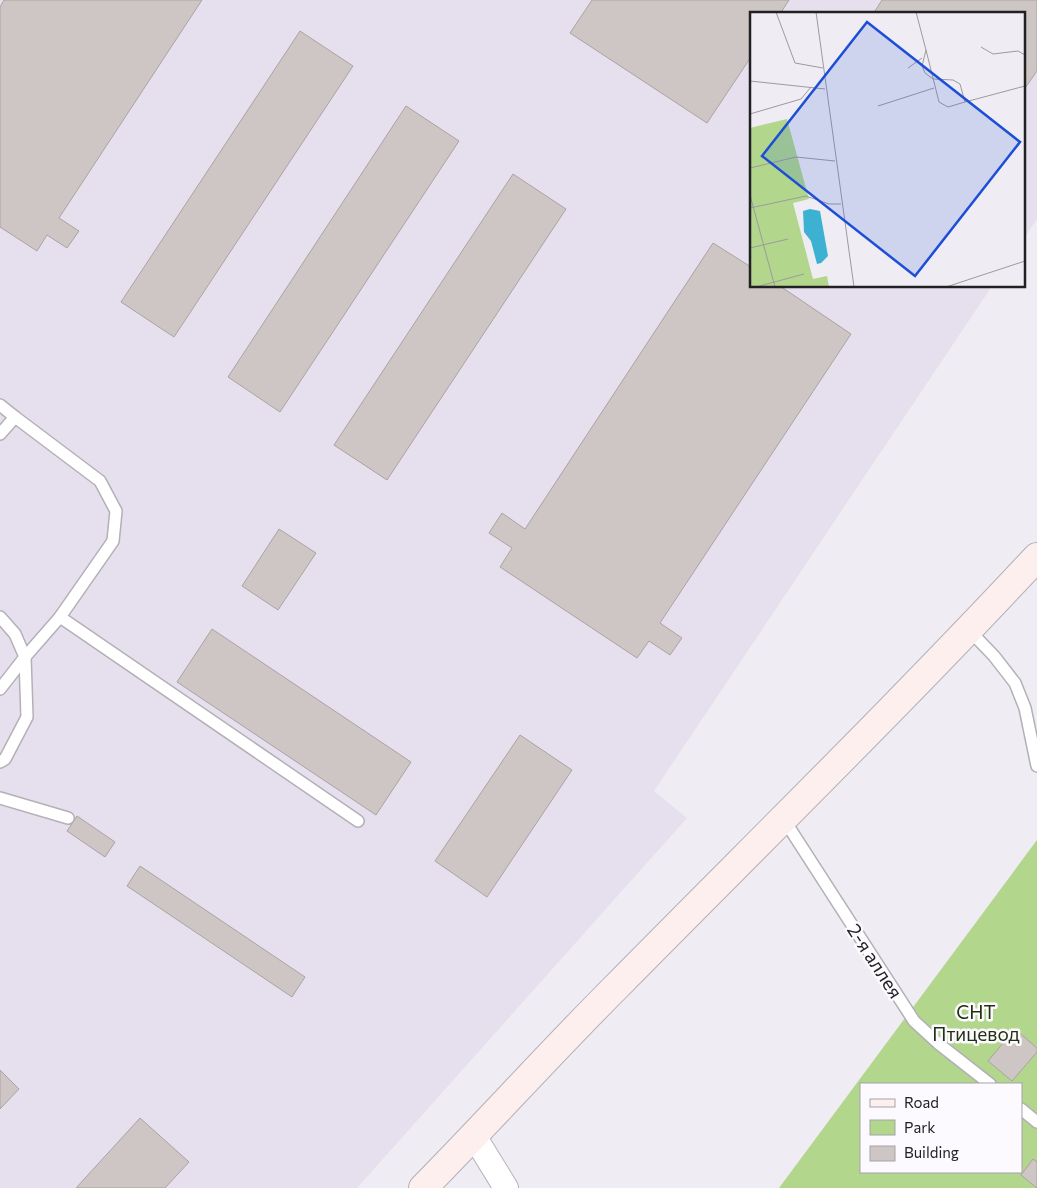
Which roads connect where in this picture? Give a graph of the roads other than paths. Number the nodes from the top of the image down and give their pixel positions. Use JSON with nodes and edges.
{"nodes":[{"id":1,"x":0,"y":405,"type":"edge"},
{"id":2,"x":15,"y":417,"type":"junction"},
{"id":3,"x":0,"y":434,"type":"edge"},
{"id":4,"x":1037,"y":557,"type":"edge"},
{"id":5,"x":0,"y":616,"type":"edge"},
{"id":6,"x":60,"y":617,"type":"junction"},
{"id":7,"x":969,"y":630,"type":"junction"},
{"id":8,"x":25,"y":657,"type":"junction"},
{"id":9,"x":0,"y":689,"type":"edge"},
{"id":10,"x":0,"y":762,"type":"edge"},
{"id":11,"x":1037,"y":766,"type":"edge"},
{"id":12,"x":0,"y":798,"type":"edge"},
{"id":13,"x":68,"y":818,"type":"dead end"},
{"id":14,"x":783,"y":818,"type":"junction"},
{"id":15,"x":358,"y":822,"type":"dead end"},
{"id":16,"x":989,"y":1083,"type":"edge"},
{"id":17,"x":1022,"y":1110,"type":"edge"},
{"id":18,"x":1037,"y":1122,"type":"edge"},
{"id":19,"x":474,"y":1136,"type":"junction"},
{"id":20,"x":423,"y":1188,"type":"edge"},
{"id":21,"x":506,"y":1188,"type":"edge"}],
"edges":[{"from":1,"to":2,"type":"lane"},
{"from":2,"to":3,"type":"lane"},
{"from":2,"to":6,"type":"lane"},
{"from":4,"to":7,"type":"street"},
{"from":5,"to":8,"type":"lane"},
{"from":6,"to":8,"type":"lane"},
{"from":6,"to":15,"type":"lane"},
{"from":7,"to":11,"type":"lane"},
{"from":7,"to":14,"type":"street"},
{"from":8,"to":9,"type":"lane"},
{"from":8,"to":10,"type":"lane"},
{"from":12,"to":13,"type":"lane"},
{"from":14,"to":16,"type":"lane","name":"2-я аллея"},
{"from":14,"to":19,"type":"street"},
{"from":17,"to":18,"type":"lane"},
{"from":19,"to":20,"type":"street"},
{"from":19,"to":21,"type":"street"}]}
